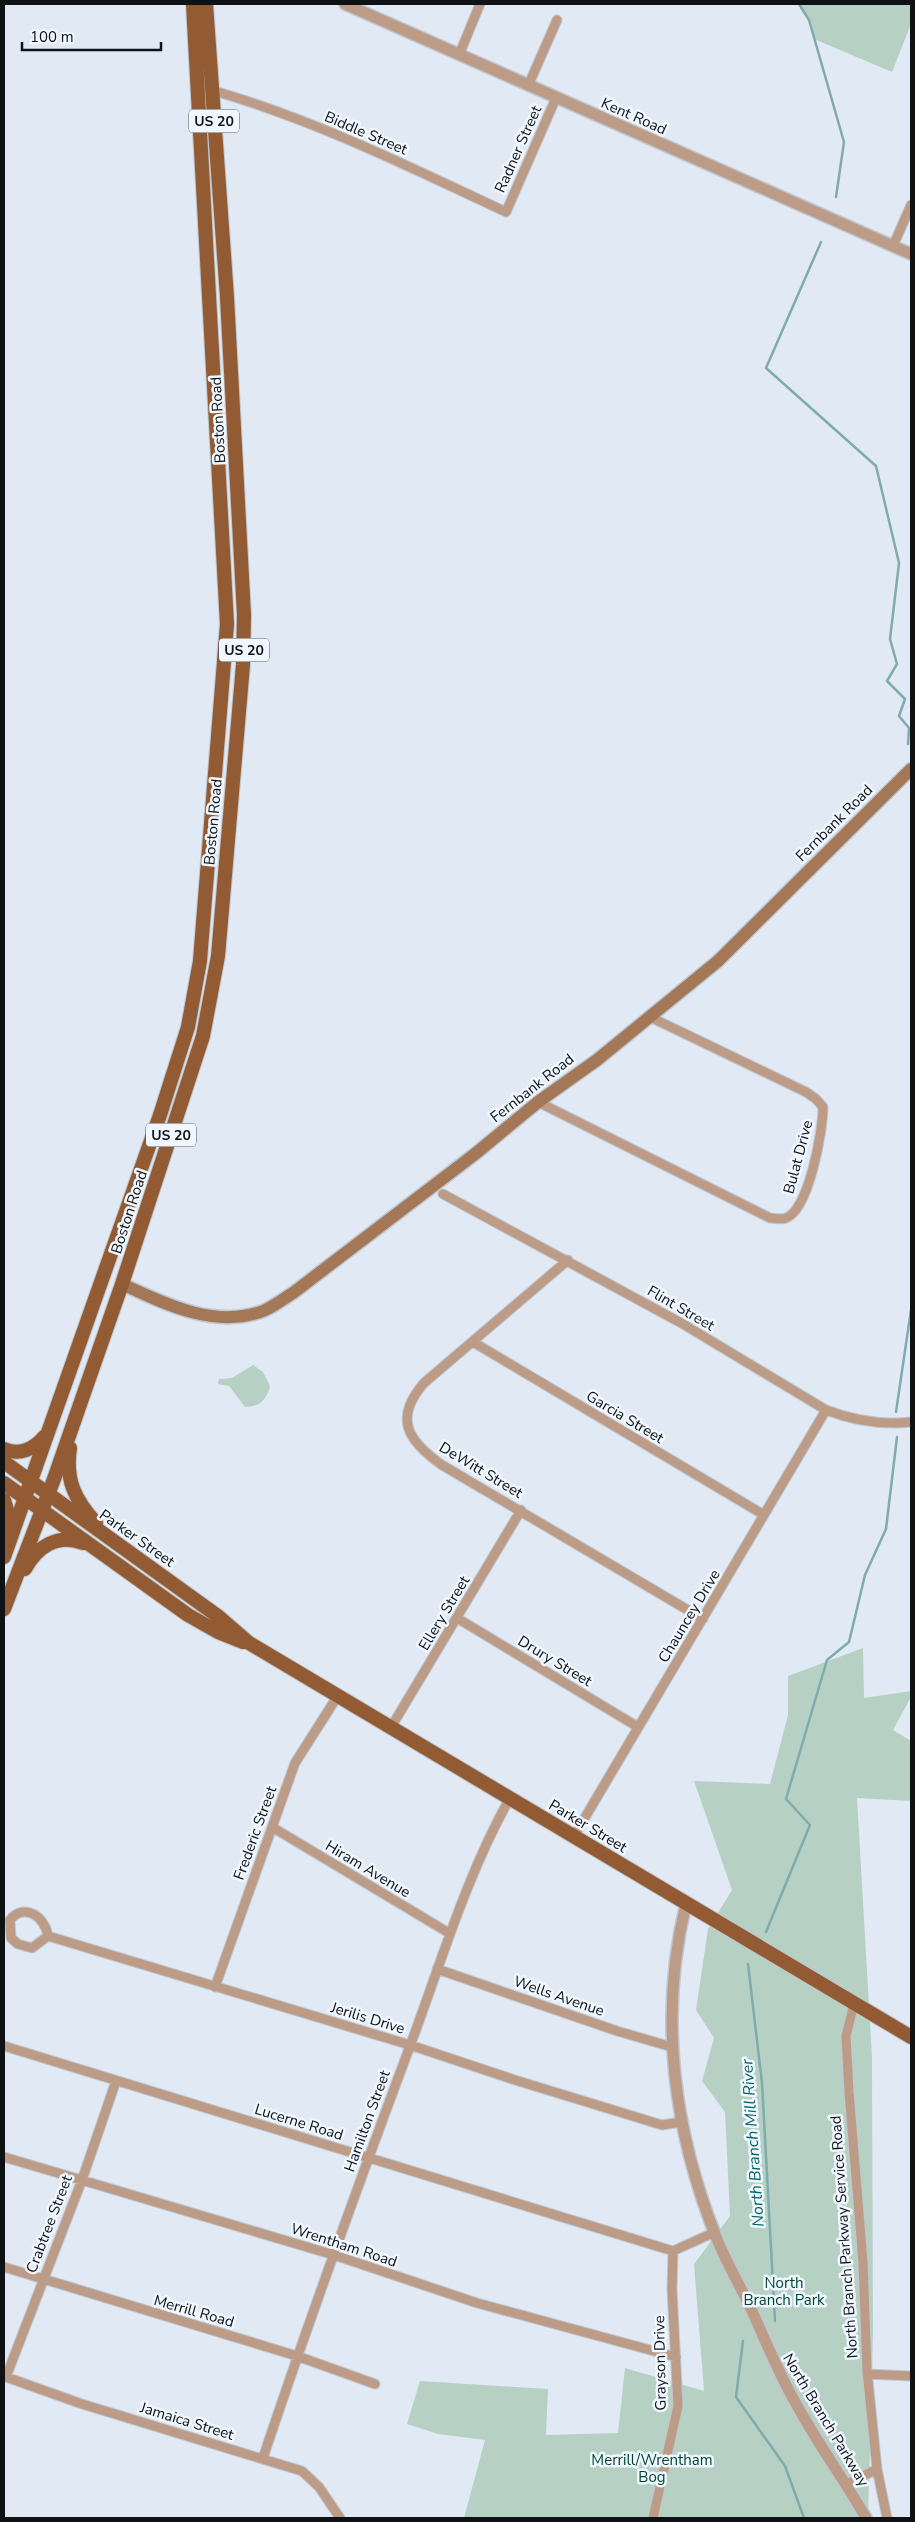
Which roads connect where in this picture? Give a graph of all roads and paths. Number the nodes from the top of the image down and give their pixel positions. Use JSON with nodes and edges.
{"nodes":[{"id":1,"x":193,"y":4,"type":"edge"},
{"id":2,"x":206,"y":4,"type":"edge"},
{"id":3,"x":345,"y":4,"type":"edge"},
{"id":4,"x":480,"y":4,"type":"edge"},
{"id":5,"x":557,"y":20,"type":"dead end"},
{"id":6,"x":459,"y":55,"type":"junction"},
{"id":7,"x":528,"y":86,"type":"junction"},
{"id":8,"x":212,"y":90,"type":"junction"},
{"id":9,"x":556,"y":98,"type":"junction"},
{"id":10,"x":911,"y":205,"type":"edge"},
{"id":11,"x":506,"y":212,"type":"joint"},
{"id":12,"x":893,"y":246,"type":"junction"},
{"id":13,"x":911,"y":254,"type":"edge"},
{"id":14,"x":911,"y":769,"type":"edge"},
{"id":15,"x":650,"y":1017,"type":"junction"},
{"id":16,"x":538,"y":1102,"type":"junction"},
{"id":17,"x":443,"y":1194,"type":"dead end"},
{"id":18,"x":568,"y":1260,"type":"junction"},
{"id":19,"x":122,"y":1284,"type":"junction"},
{"id":20,"x":473,"y":1342,"type":"junction"},
{"id":21,"x":826,"y":1410,"type":"junction"},
{"id":22,"x":75,"y":1417,"type":"junction"},
{"id":23,"x":911,"y":1422,"type":"edge"},
{"id":24,"x":49,"y":1428,"type":"junction"},
{"id":25,"x":4,"y":1449,"type":"edge"},
{"id":26,"x":4,"y":1462,"type":"edge"},
{"id":27,"x":30,"y":1482,"type":"junction"},
{"id":28,"x":4,"y":1483,"type":"edge"},
{"id":29,"x":47,"y":1495,"type":"junction"},
{"id":30,"x":24,"y":1499,"type":"junction"},
{"id":31,"x":4,"y":1500,"type":"edge"},
{"id":32,"x":521,"y":1510,"type":"junction"},
{"id":33,"x":41,"y":1511,"type":"junction"},
{"id":34,"x":764,"y":1515,"type":"junction"},
{"id":35,"x":114,"y":1542,"type":"junction"},
{"id":36,"x":98,"y":1551,"type":"junction"},
{"id":37,"x":4,"y":1555,"type":"edge"},
{"id":38,"x":4,"y":1607,"type":"edge"},
{"id":39,"x":457,"y":1618,"type":"junction"},
{"id":40,"x":703,"y":1619,"type":"junction"},
{"id":41,"x":249,"y":1644,"type":"junction"},
{"id":42,"x":337,"y":1697,"type":"junction"},
{"id":43,"x":638,"y":1726,"type":"junction"},
{"id":44,"x":390,"y":1729,"type":"junction"},
{"id":45,"x":510,"y":1798,"type":"junction"},
{"id":46,"x":272,"y":1827,"type":"junction"},
{"id":47,"x":574,"y":1836,"type":"junction"},
{"id":48,"x":686,"y":1904,"type":"junction"},
{"id":49,"x":449,"y":1933,"type":"junction"},
{"id":50,"x":48,"y":1936,"type":"junction"},
{"id":51,"x":437,"y":1969,"type":"junction"},
{"id":52,"x":215,"y":1987,"type":"junction"},
{"id":53,"x":854,"y":2004,"type":"junction"},
{"id":54,"x":910,"y":2033,"type":"edge"},
{"id":55,"x":410,"y":2045,"type":"junction"},
{"id":56,"x":4,"y":2046,"type":"edge"},
{"id":57,"x":672,"y":2047,"type":"junction"},
{"id":58,"x":116,"y":2081,"type":"junction"},
{"id":59,"x":681,"y":2122,"type":"junction"},
{"id":60,"x":4,"y":2157,"type":"edge"},
{"id":61,"x":368,"y":2157,"type":"junction"},
{"id":62,"x":82,"y":2180,"type":"junction"},
{"id":63,"x":714,"y":2232,"type":"junction"},
{"id":64,"x":673,"y":2252,"type":"junction"},
{"id":65,"x":334,"y":2255,"type":"junction"},
{"id":66,"x":4,"y":2267,"type":"edge"},
{"id":67,"x":43,"y":2279,"type":"junction"},
{"id":68,"x":297,"y":2356,"type":"junction"},
{"id":69,"x":676,"y":2357,"type":"junction"},
{"id":70,"x":867,"y":2374,"type":"junction"},
{"id":71,"x":911,"y":2376,"type":"edge"},
{"id":72,"x":6,"y":2377,"type":"joint"},
{"id":73,"x":376,"y":2384,"type":"dead end"},
{"id":74,"x":263,"y":2458,"type":"junction"},
{"id":75,"x":877,"y":2469,"type":"junction"},
{"id":76,"x":847,"y":2484,"type":"junction"},
{"id":77,"x":340,"y":2518,"type":"edge"},
{"id":78,"x":654,"y":2518,"type":"edge"},
{"id":79,"x":866,"y":2518,"type":"edge"},
{"id":80,"x":887,"y":2518,"type":"edge"}],
"edges":[{"from":1,"to":24,"type":"main road","name":"Boston Road","number":"US 20"},
{"from":2,"to":8,"type":"main road","name":"Boston Road","number":"US 20"},
{"from":3,"to":6,"type":"street","name":"Kent Road"},
{"from":4,"to":6,"type":"street"},
{"from":5,"to":7,"type":"street"},
{"from":6,"to":7,"type":"street","name":"Kent Road"},
{"from":7,"to":9,"type":"street","name":"Kent Road"},
{"from":8,"to":11,"type":"street","name":"Biddle Street"},
{"from":8,"to":19,"type":"main road","name":"Boston Road","number":"US 20"},
{"from":9,"to":11,"type":"street","name":"Radner Street"},
{"from":9,"to":12,"type":"street","name":"Kent Road"},
{"from":10,"to":12,"type":"street"},
{"from":12,"to":13,"type":"street","name":"Kent Road"},
{"from":14,"to":15,"type":"main road","name":"Fernbank Road"},
{"from":15,"to":16,"type":"main road","name":"Fernbank Road"},
{"from":15,"to":16,"type":"street","name":"Bulat Drive"},
{"from":16,"to":19,"type":"main road","name":"Fernbank Road"},
{"from":17,"to":18,"type":"street","name":"Flint Street"},
{"from":18,"to":20,"type":"street","name":"DeWitt Street"},
{"from":18,"to":21,"type":"street","name":"Flint Street"},
{"from":19,"to":22,"type":"main road","name":"Boston Road","number":"US 20"},
{"from":20,"to":32,"type":"street","name":"DeWitt Street"},
{"from":20,"to":34,"type":"street","name":"Garcia Street"},
{"from":21,"to":23,"type":"street","name":"Flint Street"},
{"from":21,"to":34,"type":"street","name":"Chauncey Drive"},
{"from":22,"to":29,"type":"main road","name":"Boston Road","number":"US 20"},
{"from":22,"to":35,"type":"main road"},
{"from":24,"to":25,"type":"main road"},
{"from":24,"to":27,"type":"main road","name":"Boston Road","number":"US 20"},
{"from":26,"to":27,"type":"main road","name":"Parker Street"},
{"from":27,"to":29,"type":"main road","name":"Parker Street"},
{"from":27,"to":30,"type":"main road","name":"Boston Road","number":"US 20"},
{"from":28,"to":30,"type":"main road","name":"Parker Street"},
{"from":29,"to":33,"type":"main road","name":"Boston Road","number":"US 20"},
{"from":29,"to":35,"type":"main road","name":"Parker Street"},
{"from":30,"to":33,"type":"main road","name":"Parker Street"},
{"from":30,"to":37,"type":"main road","name":"Boston Road","number":"US 20"},
{"from":31,"to":37,"type":"main road"},
{"from":32,"to":39,"type":"street","name":"Ellery Street"},
{"from":32,"to":40,"type":"street","name":"DeWitt Street"},
{"from":33,"to":36,"type":"main road","name":"Parker Street"},
{"from":33,"to":38,"type":"main road","name":"Boston Road","number":"US 20"},
{"from":34,"to":40,"type":"street","name":"Chauncey Drive"},
{"from":35,"to":41,"type":"main road","name":"Parker Street"},
{"from":36,"to":38,"type":"main road"},
{"from":36,"to":41,"type":"main road","name":"Parker Street"},
{"from":39,"to":43,"type":"street","name":"Drury Street"},
{"from":39,"to":44,"type":"street","name":"Ellery Street"},
{"from":40,"to":43,"type":"street","name":"Chauncey Drive"},
{"from":41,"to":42,"type":"main road","name":"Parker Street"},
{"from":42,"to":44,"type":"main road","name":"Parker Street"},
{"from":42,"to":46,"type":"street","name":"Frederic Street"},
{"from":43,"to":47,"type":"street","name":"Chauncey Drive"},
{"from":44,"to":45,"type":"main road","name":"Parker Street"},
{"from":45,"to":47,"type":"main road","name":"Parker Street"},
{"from":45,"to":49,"type":"street","name":"Hamilton Street"},
{"from":46,"to":49,"type":"street","name":"Hiram Avenue"},
{"from":46,"to":52,"type":"street","name":"Frederic Street"},
{"from":47,"to":48,"type":"main road","name":"Parker Street"},
{"from":48,"to":53,"type":"main road","name":"Parker Street"},
{"from":48,"to":57,"type":"street","name":"North Branch Parkway"},
{"from":49,"to":51,"type":"street","name":"Hamilton Street"},
{"from":50,"to":50,"type":"street"},
{"from":50,"to":52,"type":"street","name":"Jerilis Drive"},
{"from":51,"to":55,"type":"street","name":"Hamilton Street"},
{"from":51,"to":57,"type":"street","name":"Wells Avenue"},
{"from":52,"to":55,"type":"street","name":"Jerilis Drive"},
{"from":53,"to":54,"type":"main road","name":"Parker Street"},
{"from":53,"to":70,"type":"street","name":"North Branch Parkway Service Road"},
{"from":55,"to":59,"type":"street","name":"Jerilis Drive"},
{"from":55,"to":61,"type":"street","name":"Hamilton Street"},
{"from":56,"to":58,"type":"street","name":"Lucerne Road"},
{"from":57,"to":59,"type":"street","name":"North Branch Parkway"},
{"from":58,"to":61,"type":"street","name":"Lucerne Road"},
{"from":58,"to":62,"type":"street","name":"Crabtree Street"},
{"from":59,"to":63,"type":"street","name":"North Branch Parkway"},
{"from":60,"to":62,"type":"street","name":"Wrentham Road"},
{"from":61,"to":64,"type":"street","name":"Lucerne Road"},
{"from":61,"to":65,"type":"street","name":"Hamilton Street"},
{"from":62,"to":65,"type":"street","name":"Wrentham Road"},
{"from":62,"to":67,"type":"street","name":"Crabtree Street"},
{"from":63,"to":64,"type":"street"},
{"from":63,"to":76,"type":"street","name":"North Branch Parkway"},
{"from":64,"to":69,"type":"street","name":"Grayson Drive"},
{"from":65,"to":68,"type":"street","name":"Hamilton Street"},
{"from":65,"to":69,"type":"street","name":"Wrentham Road"},
{"from":66,"to":67,"type":"street","name":"Merrill Road"},
{"from":67,"to":68,"type":"street","name":"Merrill Road"},
{"from":67,"to":72,"type":"street","name":"Crabtree Street"},
{"from":68,"to":73,"type":"street","name":"Merrill Road"},
{"from":68,"to":74,"type":"street","name":"Hamilton Street"},
{"from":69,"to":78,"type":"street","name":"Grayson Drive"},
{"from":70,"to":71,"type":"street"},
{"from":70,"to":75,"type":"street","name":"North Branch Parkway Service Road"},
{"from":72,"to":74,"type":"street","name":"Jamaica Street"},
{"from":74,"to":77,"type":"street","name":"Jamaica Street"},
{"from":75,"to":76,"type":"street"},
{"from":75,"to":80,"type":"street","name":"North Branch Parkway Service Road"},
{"from":76,"to":79,"type":"street","name":"North Branch Parkway"}]}
